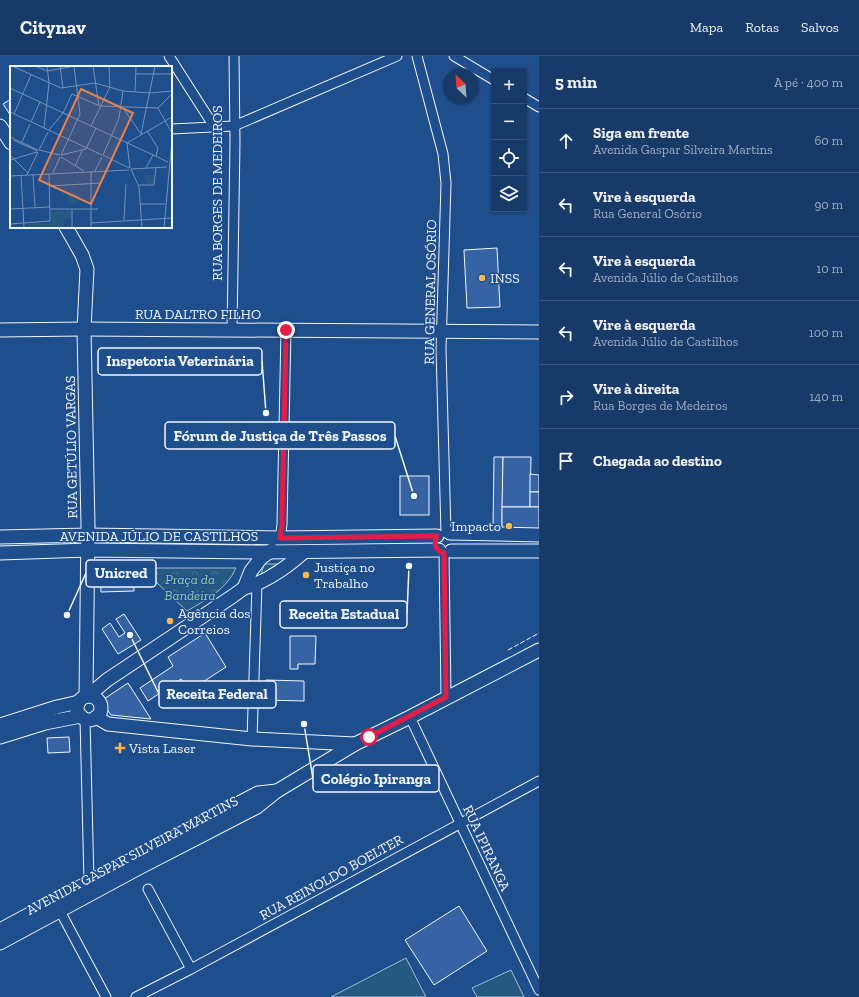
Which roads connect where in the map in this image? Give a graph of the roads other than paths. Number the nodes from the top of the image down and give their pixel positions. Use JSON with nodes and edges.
{"nodes":[{"id":1,"x":168,"y":56,"type":"edge"},
{"id":2,"x":234,"y":56,"type":"edge"},
{"id":3,"x":397,"y":56,"type":"edge"},
{"id":4,"x":417,"y":56,"type":"edge"},
{"id":5,"x":454,"y":56,"type":"edge"},
{"id":6,"x":491,"y":78,"type":"edge"},
{"id":7,"x":527,"y":100,"type":"edge"},
{"id":8,"x":539,"y":107,"type":"edge"},
{"id":9,"x":234,"y":126,"type":"junction"},
{"id":10,"x":215,"y":128,"type":"junction"},
{"id":11,"x":172,"y":129,"type":"edge"},
{"id":12,"x":67,"y":228,"type":"edge"},
{"id":13,"x":84,"y":329,"type":"junction"},
{"id":14,"x":0,"y":330,"type":"edge"},
{"id":15,"x":232,"y":330,"type":"junction"},
{"id":16,"x":286,"y":330,"type":"junction"},
{"id":17,"x":442,"y":332,"type":"junction"},
{"id":18,"x":539,"y":332,"type":"edge"},
{"id":19,"x":444,"y":534,"type":"junction"},
{"id":20,"x":520,"y":535,"type":"junction"},
{"id":21,"x":539,"y":535,"type":"edge"},
{"id":22,"x":88,"y":536,"type":"junction"},
{"id":23,"x":0,"y":537,"type":"edge"},
{"id":24,"x":280,"y":538,"type":"junction"},
{"id":25,"x":88,"y":550,"type":"junction"},
{"id":26,"x":445,"y":551,"type":"junction"},
{"id":27,"x":521,"y":551,"type":"junction"},
{"id":28,"x":539,"y":551,"type":"edge"},
{"id":29,"x":269,"y":552,"type":"junction"},
{"id":30,"x":304,"y":552,"type":"junction"},
{"id":31,"x":0,"y":553,"type":"edge"},
{"id":32,"x":256,"y":584,"type":"junction"},
{"id":33,"x":244,"y":588,"type":"junction"},
{"id":34,"x":539,"y":650,"type":"edge"},
{"id":35,"x":446,"y":697,"type":"junction"},
{"id":36,"x":84,"y":698,"type":"junction"},
{"id":37,"x":87,"y":717,"type":"junction"},
{"id":38,"x":410,"y":717,"type":"junction"},
{"id":39,"x":0,"y":726,"type":"edge"},
{"id":40,"x":0,"y":737,"type":"edge"},
{"id":41,"x":252,"y":740,"type":"junction"},
{"id":42,"x":355,"y":744,"type":"junction"},
{"id":43,"x":539,"y":781,"type":"edge"},
{"id":44,"x":277,"y":791,"type":"junction"},
{"id":45,"x":460,"y":823,"type":"junction"},
{"id":46,"x":89,"y":882,"type":"junction"},
{"id":47,"x":148,"y":889,"type":"dead end"},
{"id":48,"x":60,"y":911,"type":"junction"},
{"id":49,"x":0,"y":930,"type":"edge"},
{"id":50,"x":0,"y":943,"type":"edge"},
{"id":51,"x":191,"y":969,"type":"junction"},
{"id":52,"x":539,"y":990,"type":"edge"},
{"id":53,"x":106,"y":997,"type":"edge"},
{"id":54,"x":136,"y":997,"type":"edge"}],
"edges":[{"from":1,"to":10,"type":"street"},
{"from":2,"to":9,"type":"street","name":"RUA BORGES DE MEDEIROS"},
{"from":3,"to":9,"type":"street"},
{"from":4,"to":17,"type":"street","name":"RUA GENERAL OSÓRIO"},
{"from":5,"to":6,"type":"street"},
{"from":7,"to":8,"type":"street"},
{"from":9,"to":10,"type":"street"},
{"from":9,"to":15,"type":"street","name":"RUA BORGES DE MEDEIROS"},
{"from":10,"to":11,"type":"street"},
{"from":12,"to":13,"type":"street","name":"RUA GETÚLIO VARGAS"},
{"from":13,"to":14,"type":"street","name":"RUA DALTRO FILHO"},
{"from":13,"to":15,"type":"street","name":"RUA DALTRO FILHO"},
{"from":13,"to":22,"type":"street","name":"RUA GETÚLIO VARGAS"},
{"from":15,"to":16,"type":"street","name":"RUA DALTRO FILHO"},
{"from":16,"to":17,"type":"street","name":"RUA DALTRO FILHO"},
{"from":16,"to":24,"type":"street"},
{"from":17,"to":18,"type":"street","name":"RUA DALTRO FILHO"},
{"from":17,"to":19,"type":"street","name":"RUA GENERAL OSÓRIO"},
{"from":19,"to":20,"type":"street","name":"AVENIDA JÚLIO DE CASTILHOS"},
{"from":19,"to":24,"type":"street","name":"AVENIDA JÚLIO DE CASTILHOS"},
{"from":19,"to":26,"type":"street"},
{"from":19,"to":26,"type":"street"},
{"from":20,"to":21,"type":"street","name":"AVENIDA JÚLIO DE CASTILHOS"},
{"from":20,"to":27,"type":"street"},
{"from":22,"to":23,"type":"street","name":"AVENIDA JÚLIO DE CASTILHOS"},
{"from":22,"to":24,"type":"street","name":"AVENIDA JÚLIO DE CASTILHOS"},
{"from":22,"to":25,"type":"street","name":"RUA GETÚLIO VARGAS"},
{"from":24,"to":29,"type":"street"},
{"from":25,"to":29,"type":"street","name":"AVENIDA JÚLIO DE CASTILHOS"},
{"from":25,"to":31,"type":"street","name":"AVENIDA JÚLIO DE CASTILHOS"},
{"from":25,"to":36,"type":"street","name":"RUA GETÚLIO VARGAS"},
{"from":26,"to":27,"type":"street","name":"AVENIDA JÚLIO DE CASTILHOS"},
{"from":26,"to":30,"type":"street","name":"AVENIDA JÚLIO DE CASTILHOS"},
{"from":26,"to":35,"type":"street"},
{"from":27,"to":28,"type":"street","name":"AVENIDA JÚLIO DE CASTILHOS"},
{"from":29,"to":30,"type":"street","name":"AVENIDA JÚLIO DE CASTILHOS"},
{"from":29,"to":33,"type":"street"},
{"from":30,"to":32,"type":"street"},
{"from":32,"to":33,"type":"street"},
{"from":32,"to":41,"type":"street"},
{"from":33,"to":36,"type":"street"},
{"from":34,"to":35,"type":"street","name":"AVENIDA GASPAR SILVEIRA MARTINS"},
{"from":35,"to":38,"type":"street","name":"AVENIDA GASPAR SILVEIRA MARTINS"},
{"from":36,"to":37,"type":"street"},
{"from":36,"to":37,"type":"street"},
{"from":36,"to":39,"type":"street"},
{"from":37,"to":40,"type":"street"},
{"from":37,"to":41,"type":"street"},
{"from":37,"to":46,"type":"street"},
{"from":38,"to":42,"type":"street","name":"AVENIDA GASPAR SILVEIRA MARTINS"},
{"from":38,"to":45,"type":"street","name":"RUA IPIRANGA"},
{"from":41,"to":42,"type":"street"},
{"from":42,"to":44,"type":"street","name":"AVENIDA GASPAR SILVEIRA MARTINS"},
{"from":43,"to":45,"type":"street","name":"RUA REINOLDO BOELTER"},
{"from":44,"to":46,"type":"street","name":"AVENIDA GASPAR SILVEIRA MARTINS"},
{"from":44,"to":48,"type":"street","name":"AVENIDA GASPAR SILVEIRA MARTINS"},
{"from":45,"to":51,"type":"street","name":"RUA REINOLDO BOELTER"},
{"from":45,"to":52,"type":"street","name":"RUA IPIRANGA"},
{"from":46,"to":49,"type":"street","name":"AVENIDA GASPAR SILVEIRA MARTINS"},
{"from":47,"to":51,"type":"street"},
{"from":48,"to":50,"type":"street","name":"AVENIDA GASPAR SILVEIRA MARTINS"},
{"from":48,"to":53,"type":"street"},
{"from":51,"to":54,"type":"street","name":"RUA REINOLDO BOELTER"}]}
